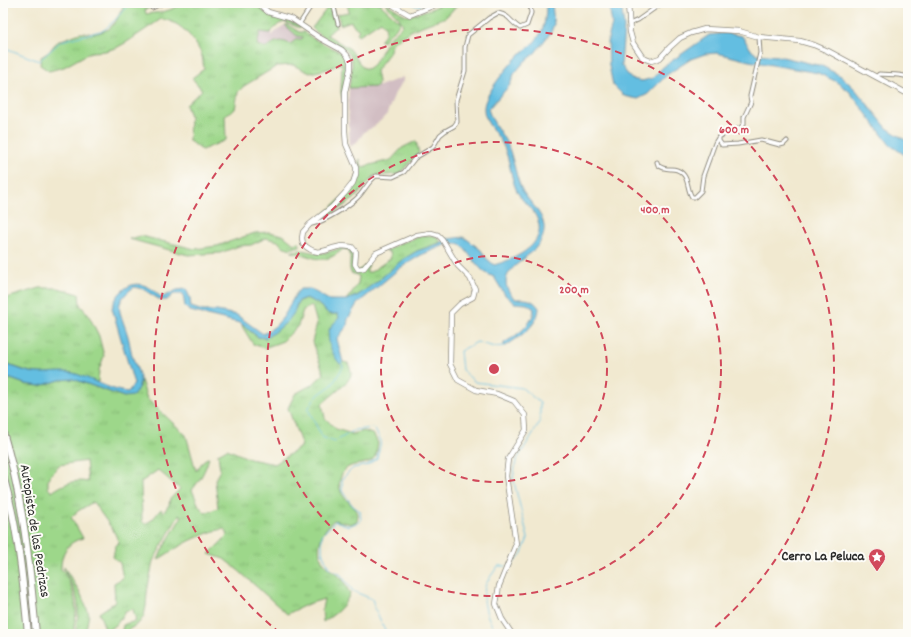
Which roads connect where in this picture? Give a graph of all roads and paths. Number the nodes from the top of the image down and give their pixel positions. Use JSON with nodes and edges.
{"nodes":[{"id":1,"x":163,"y":3,"type":"edge"},
{"id":2,"x":258,"y":3,"type":"edge"},
{"id":3,"x":314,"y":3,"type":"edge"},
{"id":4,"x":333,"y":3,"type":"edge"},
{"id":5,"x":389,"y":3,"type":"edge"},
{"id":6,"x":440,"y":3,"type":"edge"},
{"id":7,"x":530,"y":3,"type":"edge"},
{"id":8,"x":628,"y":3,"type":"edge"},
{"id":9,"x":662,"y":3,"type":"edge"},
{"id":10,"x":152,"y":8,"type":"dead end"},
{"id":11,"x":300,"y":23,"type":"junction"},
{"id":12,"x":338,"y":24,"type":"dead end"},
{"id":13,"x":629,"y":24,"type":"junction"},
{"id":14,"x":759,"y":37,"type":"junction"},
{"id":15,"x":876,"y":77,"type":"junction"},
{"id":16,"x":908,"y":77,"type":"edge"},
{"id":17,"x":908,"y":94,"type":"edge"},
{"id":18,"x":719,"y":137,"type":"junction"},
{"id":19,"x":788,"y":141,"type":"dead end"},
{"id":20,"x":658,"y":162,"type":"dead end"},
{"id":21,"x":310,"y":224,"type":"junction"},
{"id":22,"x":3,"y":432,"type":"edge"},
{"id":23,"x":3,"y":475,"type":"edge"},
{"id":24,"x":28,"y":634,"type":"edge"},
{"id":25,"x":36,"y":634,"type":"edge"},
{"id":26,"x":512,"y":634,"type":"edge"}],
"edges":[{"from":1,"to":10,"type":"street"},
{"from":2,"to":11,"type":"main road"},
{"from":3,"to":11,"type":"street"},
{"from":4,"to":12,"type":"street"},
{"from":5,"to":6,"type":"main road"},
{"from":7,"to":21,"type":"street"},
{"from":8,"to":13,"type":"main road"},
{"from":9,"to":13,"type":"street"},
{"from":11,"to":21,"type":"main road"},
{"from":13,"to":14,"type":"main road"},
{"from":14,"to":15,"type":"main road"},
{"from":14,"to":18,"type":"street"},
{"from":15,"to":16,"type":"street"},
{"from":15,"to":17,"type":"main road"},
{"from":18,"to":19,"type":"street"},
{"from":18,"to":20,"type":"street"},
{"from":21,"to":26,"type":"main road"},
{"from":22,"to":25,"type":"highway","name":"Autopista de las Pedrizas"},
{"from":23,"to":24,"type":"highway","name":"Autopista de las Pedrizas"}]}
